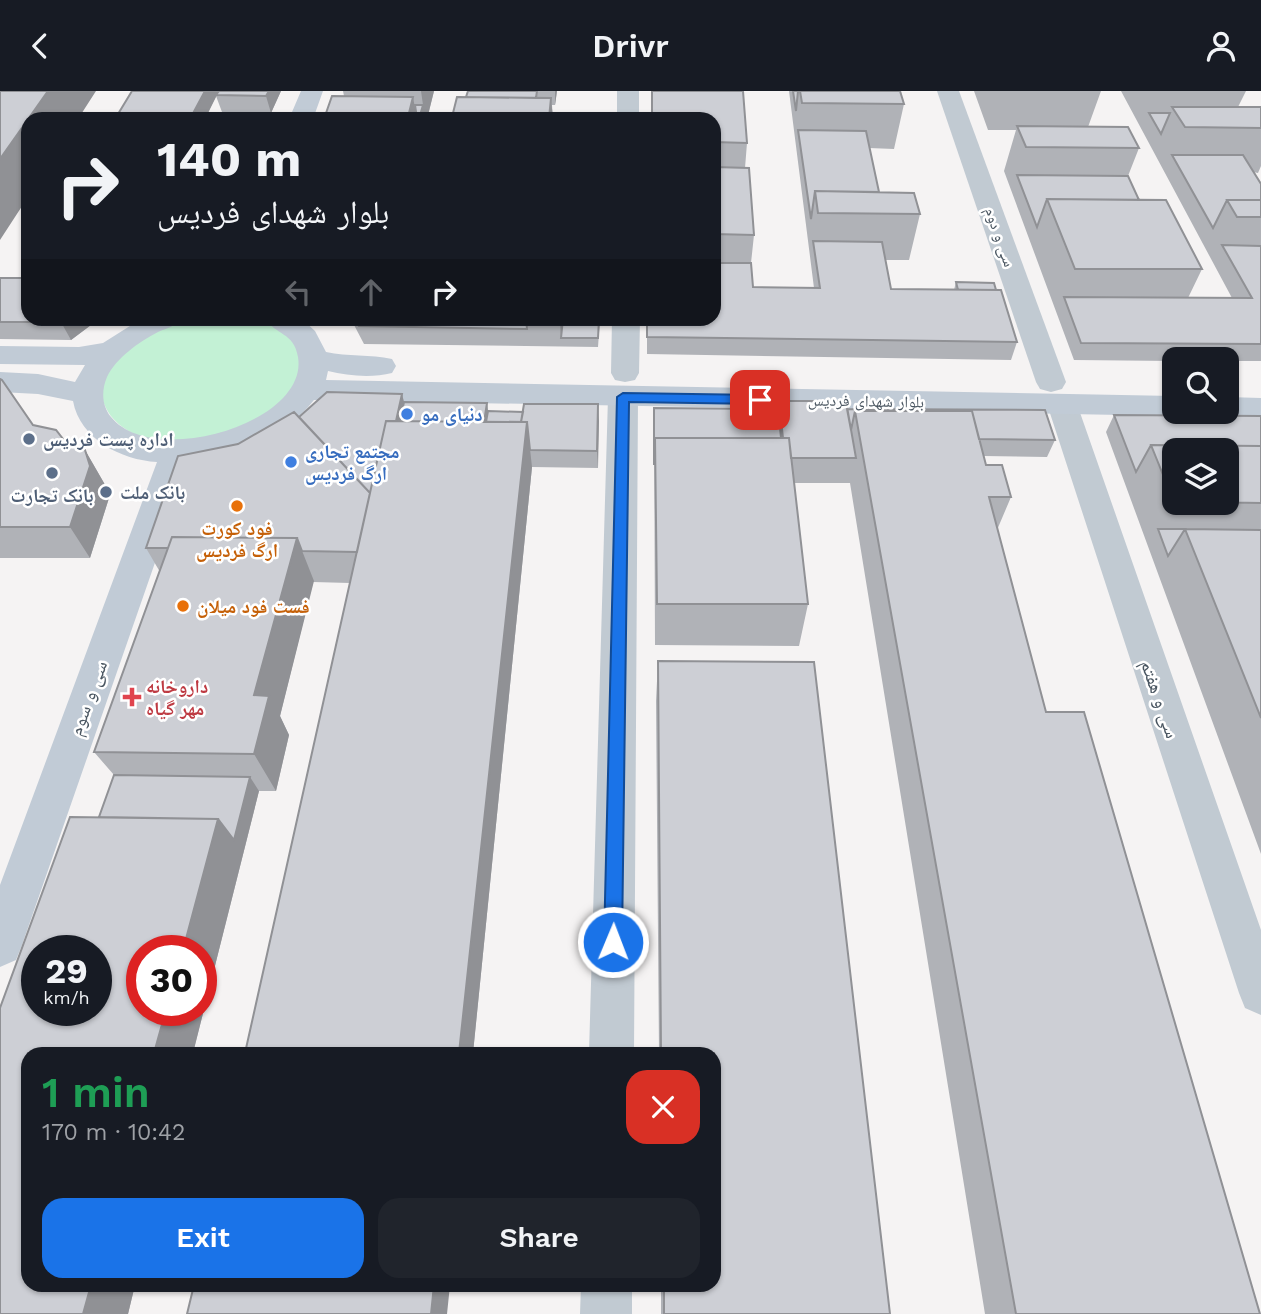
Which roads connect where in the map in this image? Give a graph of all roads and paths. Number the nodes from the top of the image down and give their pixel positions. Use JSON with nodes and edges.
{"nodes":[{"id":1,"x":312,"y":91,"type":"edge"},
{"id":2,"x":628,"y":91,"type":"edge"},
{"id":3,"x":948,"y":91,"type":"edge"},
{"id":4,"x":304,"y":112,"type":"edge"},
{"id":5,"x":628,"y":112,"type":"edge"},
{"id":6,"x":150,"y":326,"type":"edge"},
{"id":7,"x":290,"y":326,"type":"edge"},
{"id":8,"x":626,"y":326,"type":"edge"},
{"id":9,"x":109,"y":352,"type":"junction"},
{"id":10,"x":0,"y":355,"type":"edge"},
{"id":11,"x":314,"y":358,"type":"junction"},
{"id":12,"x":0,"y":382,"type":"edge"},
{"id":13,"x":624,"y":385,"type":"junction"},
{"id":14,"x":1162,"y":385,"type":"edge"},
{"id":15,"x":1239,"y":385,"type":"edge"},
{"id":16,"x":1261,"y":385,"type":"edge"},
{"id":17,"x":306,"y":391,"type":"junction"},
{"id":18,"x":1056,"y":393,"type":"junction"},
{"id":19,"x":87,"y":394,"type":"junction"},
{"id":20,"x":1162,"y":405,"type":"edge"},
{"id":21,"x":1239,"y":407,"type":"edge"},
{"id":22,"x":1261,"y":408,"type":"edge"},
{"id":23,"x":177,"y":452,"type":"junction"},
{"id":24,"x":0,"y":945,"type":"edge"},
{"id":25,"x":1261,"y":993,"type":"edge"},
{"id":26,"x":611,"y":1047,"type":"edge"},
{"id":27,"x":607,"y":1292,"type":"edge"},
{"id":28,"x":606,"y":1314,"type":"edge"}],
"edges":[{"from":1,"to":4,"type":"main road"},
{"from":2,"to":5,"type":"street"},
{"from":3,"to":18,"type":"street","name":"سی و دوم"},
{"from":6,"to":9,"type":"main road"},
{"from":7,"to":11,"type":"main road"},
{"from":8,"to":13,"type":"street"},
{"from":9,"to":10,"type":"main road"},
{"from":9,"to":19,"type":"main road"},
{"from":11,"to":13,"type":"main road","name":"بلوار شهدای فردیس"},
{"from":11,"to":17,"type":"main road"},
{"from":12,"to":19,"type":"main road"},
{"from":13,"to":17,"type":"main road","name":"بلوار شهدای فردیس"},
{"from":13,"to":18,"type":"main road","name":"بلوار شهدای فردیس"},
{"from":13,"to":26,"type":"street"},
{"from":14,"to":18,"type":"main road","name":"بلوار شهدای فردیس"},
{"from":15,"to":16,"type":"main road"},
{"from":17,"to":23,"type":"main road"},
{"from":18,"to":20,"type":"main road","name":"بلوار شهدای فردیس"},
{"from":18,"to":25,"type":"street","name":"سی و هفتم"},
{"from":19,"to":23,"type":"main road"},
{"from":21,"to":22,"type":"main road"},
{"from":23,"to":24,"type":"main road","name":"سی و سوم"},
{"from":27,"to":28,"type":"street"}]}
